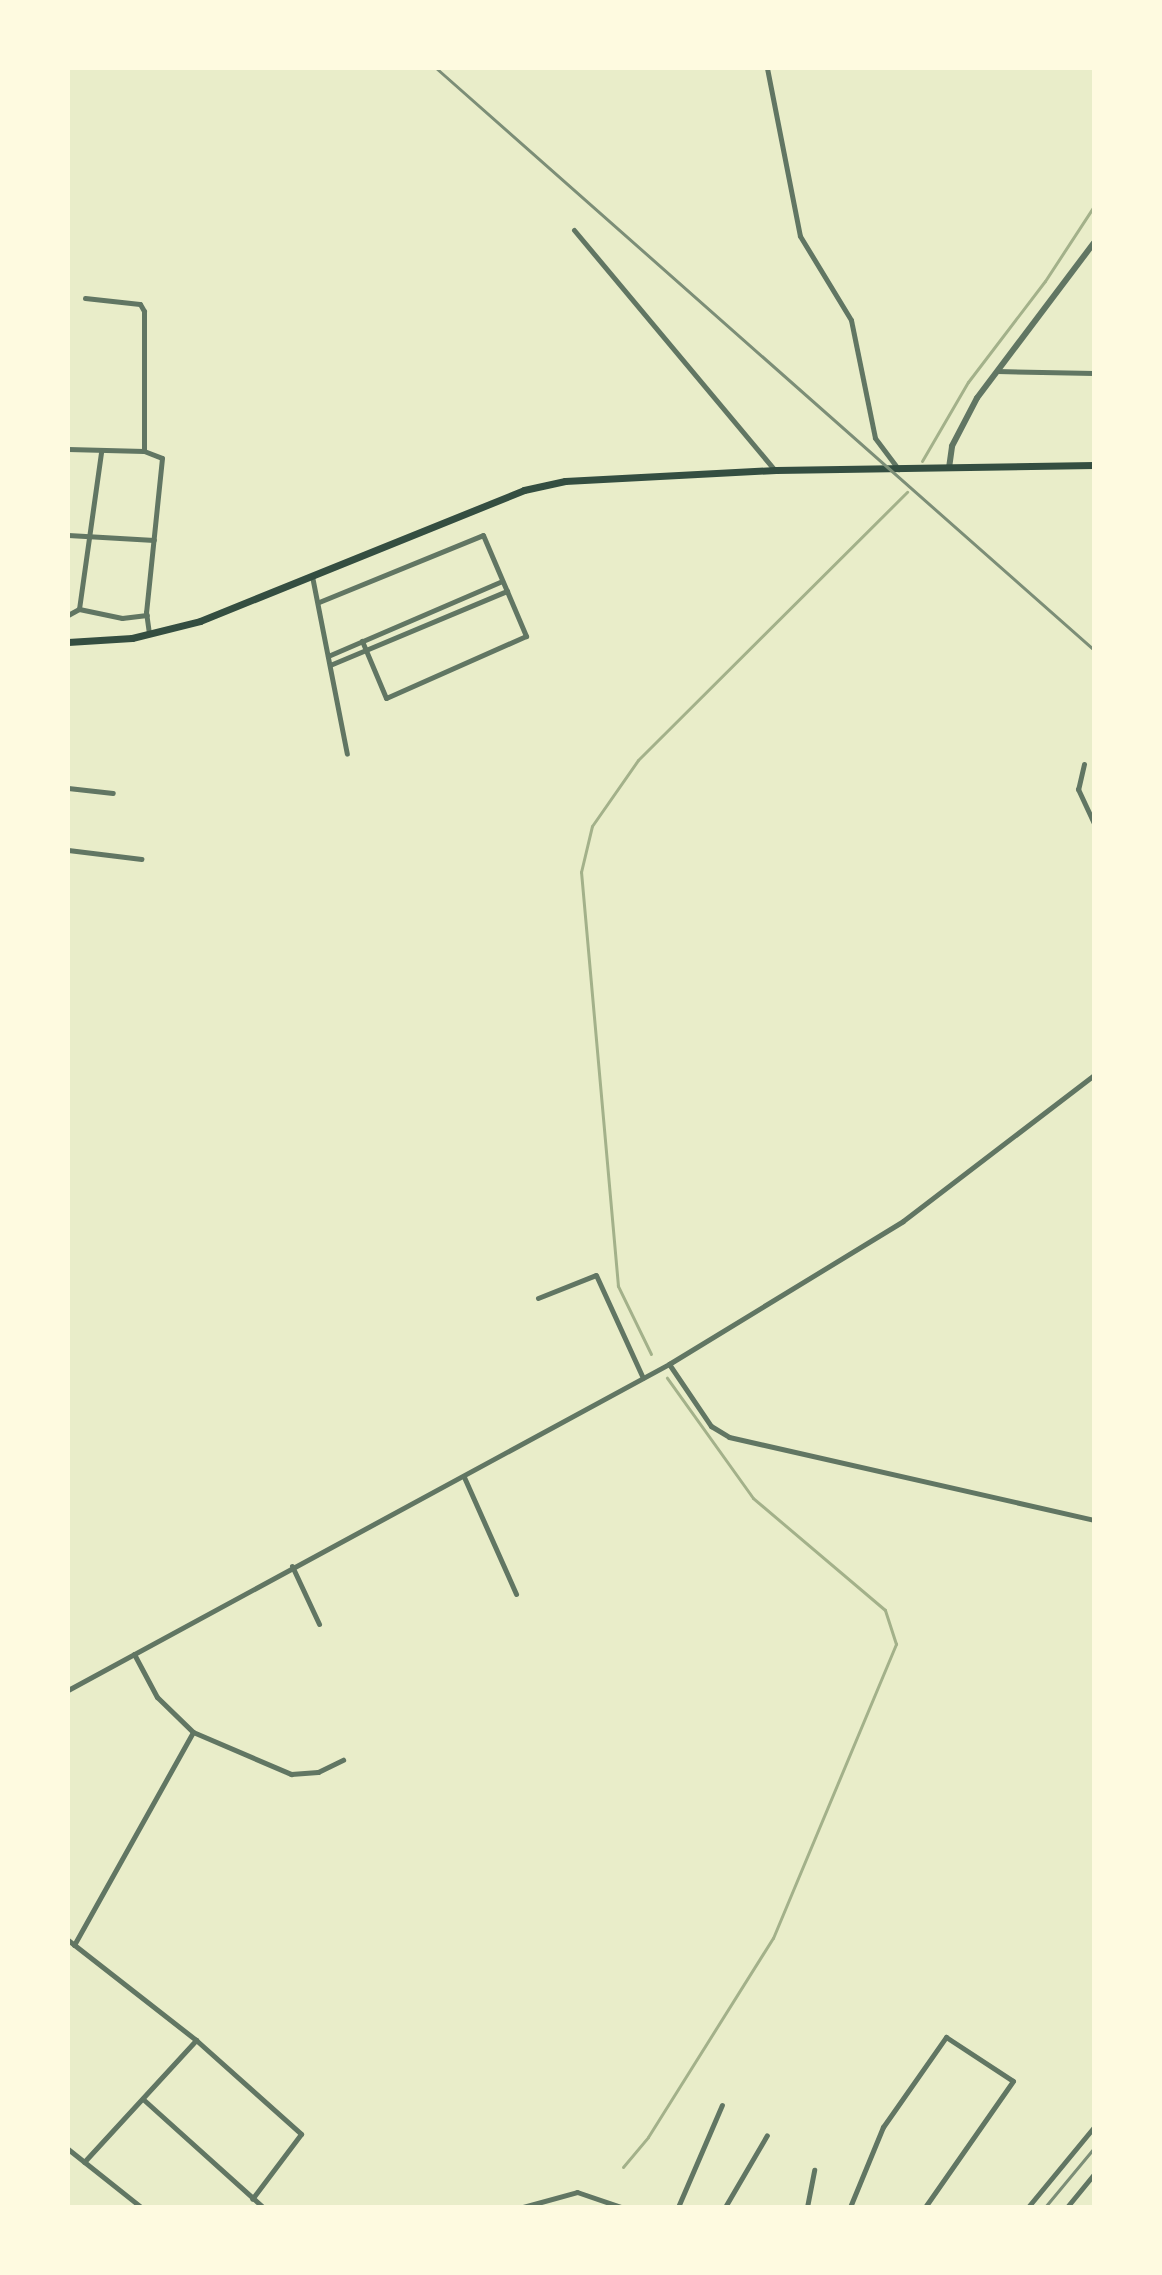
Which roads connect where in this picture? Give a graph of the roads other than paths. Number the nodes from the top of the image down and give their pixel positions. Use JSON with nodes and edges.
{"nodes":[{"id":1,"x":767,"y":68,"type":"edge"},
{"id":2,"x":574,"y":230,"type":"dead end"},
{"id":3,"x":1094,"y":243,"type":"edge"},
{"id":4,"x":85,"y":298,"type":"dead end"},
{"id":5,"x":996,"y":371,"type":"junction"},
{"id":6,"x":1094,"y":373,"type":"edge"},
{"id":7,"x":68,"y":449,"type":"edge"},
{"id":8,"x":144,"y":451,"type":"junction"},
{"id":9,"x":101,"y":452,"type":"junction"},
{"id":10,"x":1094,"y":465,"type":"edge"},
{"id":11,"x":949,"y":468,"type":"junction"},
{"id":12,"x":898,"y":469,"type":"junction"},
{"id":13,"x":776,"y":470,"type":"junction"},
{"id":14,"x":68,"y":535,"type":"edge"},
{"id":15,"x":89,"y":535,"type":"junction"},
{"id":16,"x":154,"y":540,"type":"junction"},
{"id":17,"x":312,"y":576,"type":"junction"},
{"id":18,"x":502,"y":581,"type":"junction"},
{"id":19,"x":507,"y":591,"type":"junction"},
{"id":20,"x":319,"y":602,"type":"junction"},
{"id":21,"x":79,"y":609,"type":"junction"},
{"id":22,"x":68,"y":615,"type":"edge"},
{"id":23,"x":147,"y":615,"type":"junction"},
{"id":24,"x":149,"y":635,"type":"junction"},
{"id":25,"x":362,"y":641,"type":"junction"},
{"id":26,"x":68,"y":642,"type":"edge"},
{"id":27,"x":366,"y":651,"type":"junction"},
{"id":28,"x":328,"y":656,"type":"junction"},
{"id":29,"x":330,"y":665,"type":"junction"},
{"id":30,"x":347,"y":754,"type":"dead end"},
{"id":31,"x":1084,"y":764,"type":"dead end"},
{"id":32,"x":68,"y":788,"type":"edge"},
{"id":33,"x":113,"y":793,"type":"dead end"},
{"id":34,"x":1094,"y":824,"type":"edge"},
{"id":35,"x":68,"y":850,"type":"edge"},
{"id":36,"x":141,"y":859,"type":"dead end"},
{"id":37,"x":1094,"y":1075,"type":"edge"},
{"id":38,"x":538,"y":1298,"type":"dead end"},
{"id":39,"x":669,"y":1364,"type":"junction"},
{"id":40,"x":643,"y":1378,"type":"junction"},
{"id":41,"x":464,"y":1477,"type":"junction"},
{"id":42,"x":1094,"y":1520,"type":"edge"},
{"id":43,"x":292,"y":1566,"type":"junction"},
{"id":44,"x":516,"y":1594,"type":"dead end"},
{"id":45,"x":319,"y":1624,"type":"dead end"},
{"id":46,"x":134,"y":1654,"type":"junction"},
{"id":47,"x":68,"y":1690,"type":"edge"},
{"id":48,"x":193,"y":1732,"type":"junction"},
{"id":49,"x":343,"y":1760,"type":"dead end"},
{"id":50,"x":68,"y":1940,"type":"edge"},
{"id":51,"x":74,"y":1945,"type":"junction"},
{"id":52,"x":196,"y":2040,"type":"junction"},
{"id":53,"x":144,"y":2100,"type":"junction"},
{"id":54,"x":722,"y":2105,"type":"dead end"},
{"id":55,"x":1094,"y":2127,"type":"edge"},
{"id":56,"x":767,"y":2135,"type":"dead end"},
{"id":57,"x":68,"y":2149,"type":"edge"},
{"id":58,"x":84,"y":2162,"type":"junction"},
{"id":59,"x":814,"y":2170,"type":"dead end"},
{"id":60,"x":1094,"y":2174,"type":"edge"},
{"id":61,"x":252,"y":2199,"type":"junction"},
{"id":62,"x":141,"y":2207,"type":"edge"},
{"id":63,"x":259,"y":2207,"type":"edge"},
{"id":64,"x":523,"y":2207,"type":"edge"},
{"id":65,"x":621,"y":2207,"type":"edge"},
{"id":66,"x":678,"y":2207,"type":"edge"},
{"id":67,"x":725,"y":2207,"type":"edge"},
{"id":68,"x":807,"y":2207,"type":"edge"},
{"id":69,"x":850,"y":2207,"type":"edge"},
{"id":70,"x":925,"y":2207,"type":"edge"},
{"id":71,"x":1028,"y":2207,"type":"edge"},
{"id":72,"x":1067,"y":2207,"type":"edge"}],
"edges":[{"from":1,"to":12,"type":"street"},
{"from":2,"to":13,"type":"street"},
{"from":3,"to":5,"type":"street"},
{"from":4,"to":8,"type":"street"},
{"from":5,"to":6,"type":"street"},
{"from":5,"to":11,"type":"street"},
{"from":7,"to":9,"type":"street"},
{"from":8,"to":9,"type":"street"},
{"from":8,"to":16,"type":"street"},
{"from":9,"to":15,"type":"street"},
{"from":10,"to":11,"type":"main road"},
{"from":11,"to":12,"type":"main road"},
{"from":12,"to":13,"type":"main road"},
{"from":13,"to":17,"type":"main road"},
{"from":14,"to":15,"type":"street"},
{"from":15,"to":16,"type":"street"},
{"from":15,"to":21,"type":"street"},
{"from":16,"to":23,"type":"street"},
{"from":17,"to":20,"type":"street"},
{"from":17,"to":24,"type":"main road"},
{"from":18,"to":19,"type":"street"},
{"from":18,"to":20,"type":"street"},
{"from":18,"to":25,"type":"street"},
{"from":19,"to":27,"type":"street"},
{"from":19,"to":27,"type":"street"},
{"from":20,"to":28,"type":"street"},
{"from":21,"to":22,"type":"street"},
{"from":21,"to":23,"type":"street"},
{"from":23,"to":24,"type":"street"},
{"from":24,"to":26,"type":"main road"},
{"from":25,"to":27,"type":"street"},
{"from":25,"to":28,"type":"street"},
{"from":27,"to":29,"type":"street"},
{"from":28,"to":29,"type":"street"},
{"from":29,"to":30,"type":"street"},
{"from":31,"to":34,"type":"street"},
{"from":32,"to":33,"type":"street"},
{"from":35,"to":36,"type":"street"},
{"from":37,"to":39,"type":"street"},
{"from":38,"to":40,"type":"street"},
{"from":39,"to":40,"type":"street"},
{"from":39,"to":42,"type":"street"},
{"from":40,"to":41,"type":"street"},
{"from":41,"to":43,"type":"street"},
{"from":41,"to":44,"type":"street"},
{"from":43,"to":45,"type":"street"},
{"from":43,"to":46,"type":"street"},
{"from":46,"to":47,"type":"street"},
{"from":46,"to":48,"type":"street"},
{"from":48,"to":49,"type":"street"},
{"from":48,"to":51,"type":"street"},
{"from":50,"to":51,"type":"street"},
{"from":51,"to":52,"type":"street"},
{"from":52,"to":53,"type":"street"},
{"from":52,"to":61,"type":"street"},
{"from":53,"to":58,"type":"street"},
{"from":53,"to":61,"type":"street"},
{"from":54,"to":66,"type":"street"},
{"from":55,"to":71,"type":"street"},
{"from":56,"to":67,"type":"street"},
{"from":57,"to":58,"type":"street"},
{"from":58,"to":62,"type":"street"},
{"from":59,"to":68,"type":"street"},
{"from":60,"to":72,"type":"street"},
{"from":61,"to":63,"type":"street"},
{"from":64,"to":65,"type":"street"},
{"from":69,"to":70,"type":"street"}]}
